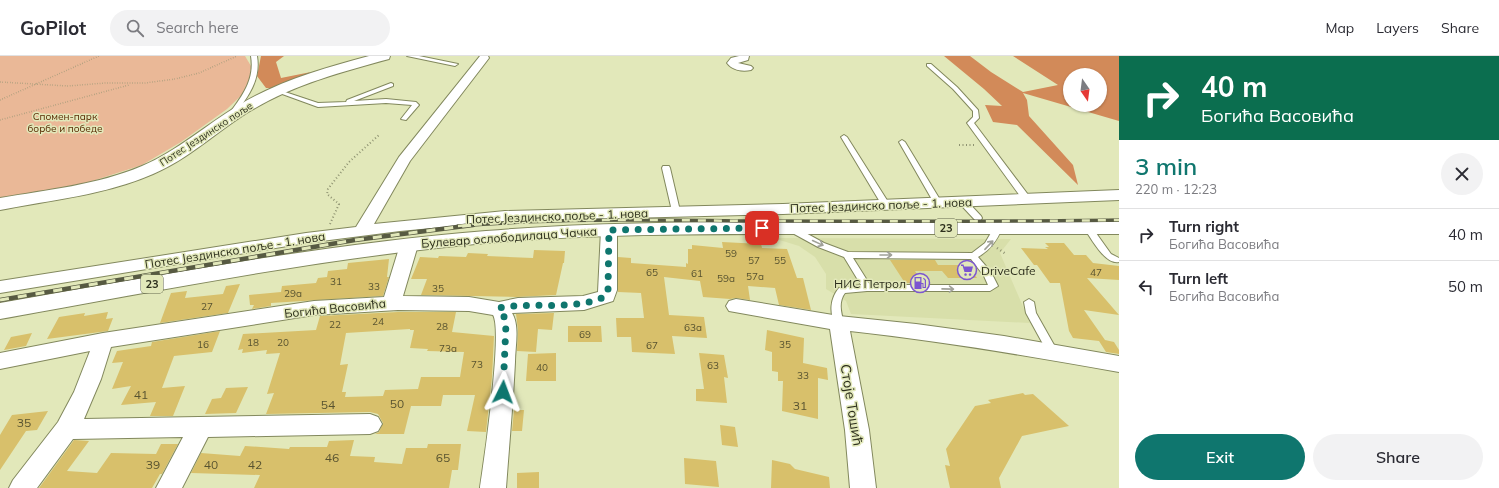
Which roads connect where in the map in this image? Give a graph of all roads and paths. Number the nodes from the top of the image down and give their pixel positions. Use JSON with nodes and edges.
{"nodes":[{"id":1,"x":99,"y":56,"type":"edge"},
{"id":2,"x":237,"y":56,"type":"edge"},
{"id":3,"x":254,"y":56,"type":"edge"},
{"id":4,"x":384,"y":56,"type":"edge"},
{"id":5,"x":410,"y":56,"type":"edge"},
{"id":6,"x":744,"y":56,"type":"edge"},
{"id":7,"x":484,"y":58,"type":"dead end"},
{"id":8,"x":455,"y":64,"type":"dead end"},
{"id":9,"x":929,"y":65,"type":"dead end"},
{"id":10,"x":747,"y":68,"type":"dead end"},
{"id":11,"x":0,"y":82,"type":"edge"},
{"id":12,"x":37,"y":84,"type":"junction"},
{"id":13,"x":133,"y":84,"type":"junction"},
{"id":14,"x":391,"y":85,"type":"dead end"},
{"id":15,"x":261,"y":92,"type":"junction"},
{"id":16,"x":0,"y":100,"type":"edge"},
{"id":17,"x":340,"y":104,"type":"junction"},
{"id":18,"x":228,"y":118,"type":"junction"},
{"id":19,"x":404,"y":119,"type":"dead end"},
{"id":20,"x":0,"y":120,"type":"edge"},
{"id":21,"x":379,"y":135,"type":"dead end"},
{"id":22,"x":844,"y":136,"type":"dead end"},
{"id":23,"x":902,"y":142,"type":"dead end"},
{"id":24,"x":959,"y":145,"type":"dead end"},
{"id":25,"x":986,"y":146,"type":"junction"},
{"id":26,"x":666,"y":168,"type":"dead end"},
{"id":27,"x":1119,"y":194,"type":"edge"},
{"id":28,"x":1026,"y":198,"type":"junction"},
{"id":29,"x":963,"y":202,"type":"junction"},
{"id":30,"x":938,"y":203,"type":"junction"},
{"id":31,"x":0,"y":204,"type":"edge"},
{"id":32,"x":886,"y":205,"type":"junction"},
{"id":33,"x":676,"y":211,"type":"junction"},
{"id":34,"x":978,"y":218,"type":"dead end"},
{"id":35,"x":790,"y":228,"type":"junction"},
{"id":36,"x":998,"y":228,"type":"junction"},
{"id":37,"x":1088,"y":228,"type":"junction"},
{"id":38,"x":1119,"y":228,"type":"edge"},
{"id":39,"x":609,"y":230,"type":"junction"},
{"id":40,"x":362,"y":231,"type":"junction"},
{"id":41,"x":325,"y":236,"type":"junction"},
{"id":42,"x":409,"y":245,"type":"junction"},
{"id":43,"x":847,"y":255,"type":"junction"},
{"id":44,"x":973,"y":256,"type":"junction"},
{"id":45,"x":1116,"y":260,"type":"dead end"},
{"id":46,"x":0,"y":287,"type":"edge"},
{"id":47,"x":867,"y":288,"type":"junction"},
{"id":48,"x":1029,"y":302,"type":"dead end"},
{"id":49,"x":392,"y":303,"type":"junction"},
{"id":50,"x":736,"y":306,"type":"dead end"},
{"id":51,"x":499,"y":308,"type":"junction"},
{"id":52,"x":0,"y":311,"type":"edge"},
{"id":53,"x":839,"y":323,"type":"junction"},
{"id":54,"x":103,"y":341,"type":"junction"},
{"id":55,"x":1053,"y":352,"type":"junction"},
{"id":56,"x":0,"y":361,"type":"edge"},
{"id":57,"x":1119,"y":364,"type":"edge"},
{"id":58,"x":370,"y":424,"type":"dead end"},
{"id":59,"x":200,"y":427,"type":"junction"},
{"id":60,"x":66,"y":429,"type":"junction"},
{"id":61,"x":22,"y":488,"type":"edge"},
{"id":62,"x":169,"y":488,"type":"edge"},
{"id":63,"x":493,"y":488,"type":"edge"},
{"id":64,"x":863,"y":488,"type":"edge"}],
"edges":[{"from":1,"to":12,"type":"path"},
{"from":2,"to":13,"type":"path"},
{"from":3,"to":15,"type":"lane"},
{"from":4,"to":15,"type":"main road","name":"Потес Јездинско поље"},
{"from":5,"to":8,"type":"lane"},
{"from":6,"to":10,"type":"street"},
{"from":7,"to":40,"type":"street"},
{"from":9,"to":25,"type":"lane"},
{"from":11,"to":12,"type":"path"},
{"from":12,"to":13,"type":"path"},
{"from":12,"to":16,"type":"path"},
{"from":13,"to":20,"type":"path"},
{"from":14,"to":17,"type":"lane"},
{"from":15,"to":17,"type":"lane"},
{"from":15,"to":18,"type":"main road","name":"Потес Јездинско поље"},
{"from":15,"to":18,"type":"lane"},
{"from":17,"to":19,"type":"lane"},
{"from":18,"to":31,"type":"main road","name":"Потес Јездинско поље"},
{"from":21,"to":41,"type":"path"},
{"from":22,"to":32,"type":"lane"},
{"from":23,"to":30,"type":"lane"},
{"from":24,"to":25,"type":"path"},
{"from":25,"to":28,"type":"lane"},
{"from":26,"to":33,"type":"lane"},
{"from":27,"to":28,"type":"street","name":"Потес Јездинско поље - 1. нова"},
{"from":28,"to":29,"type":"street","name":"Потес Јездинско поље - 1. нова"},
{"from":29,"to":30,"type":"street","name":"Потес Јездинско поље - 1. нова"},
{"from":29,"to":34,"type":"lane"},
{"from":30,"to":32,"type":"street","name":"Потес Јездинско поље - 1. нова"},
{"from":32,"to":33,"type":"street","name":"Потес Јездинско поље - 1. нова"},
{"from":33,"to":40,"type":"street","name":"Потес Јездинско поље - 1. нова"},
{"from":35,"to":36,"type":"main road","name":"Булевар ослободилаца Чачка","number":"23"},
{"from":35,"to":39,"type":"main road","name":"Булевар ослободилаца Чачка","number":"23"},
{"from":35,"to":43,"type":"lane","one_way":true},
{"from":36,"to":37,"type":"main road","name":"Булевар ослободилаца Чачка","number":"23"},
{"from":44,"to":36,"type":"lane","one_way":true},
{"from":37,"to":38,"type":"main road","name":"Булевар ослободилаца Чачка","number":"23"},
{"from":37,"to":45,"type":"lane"},
{"from":39,"to":42,"type":"main road","name":"Булевар ослободилаца Чачка","number":"23"},
{"from":39,"to":51,"type":"street","name":"Богића Васовића"},
{"from":40,"to":41,"type":"street","name":"Потес Јездинско поље - 1. нова"},
{"from":41,"to":46,"type":"street","name":"Потес Јездинско поље - 1. нова"},
{"from":42,"to":49,"type":"street"},
{"from":42,"to":52,"type":"main road","name":"Булевар ослободилаца Чачка","number":"23"},
{"from":43,"to":44,"type":"lane","one_way":true},
{"from":43,"to":47,"type":"lane"},
{"from":47,"to":44,"type":"lane","one_way":true},
{"from":47,"to":53,"type":"lane"},
{"from":48,"to":55,"type":"lane"},
{"from":49,"to":51,"type":"street","name":"Богића Васовића"},
{"from":49,"to":54,"type":"street","name":"Богића Васовића"},
{"from":50,"to":53,"type":"street"},
{"from":51,"to":63,"type":"street"},
{"from":53,"to":55,"type":"street"},
{"from":53,"to":64,"type":"street","name":"Стоје Тошић"},
{"from":54,"to":56,"type":"street","name":"Богића Васовића"},
{"from":54,"to":60,"type":"street"},
{"from":55,"to":57,"type":"street"},
{"from":58,"to":59,"type":"street"},
{"from":59,"to":60,"type":"street"},
{"from":59,"to":62,"type":"street"},
{"from":60,"to":61,"type":"street"}]}
